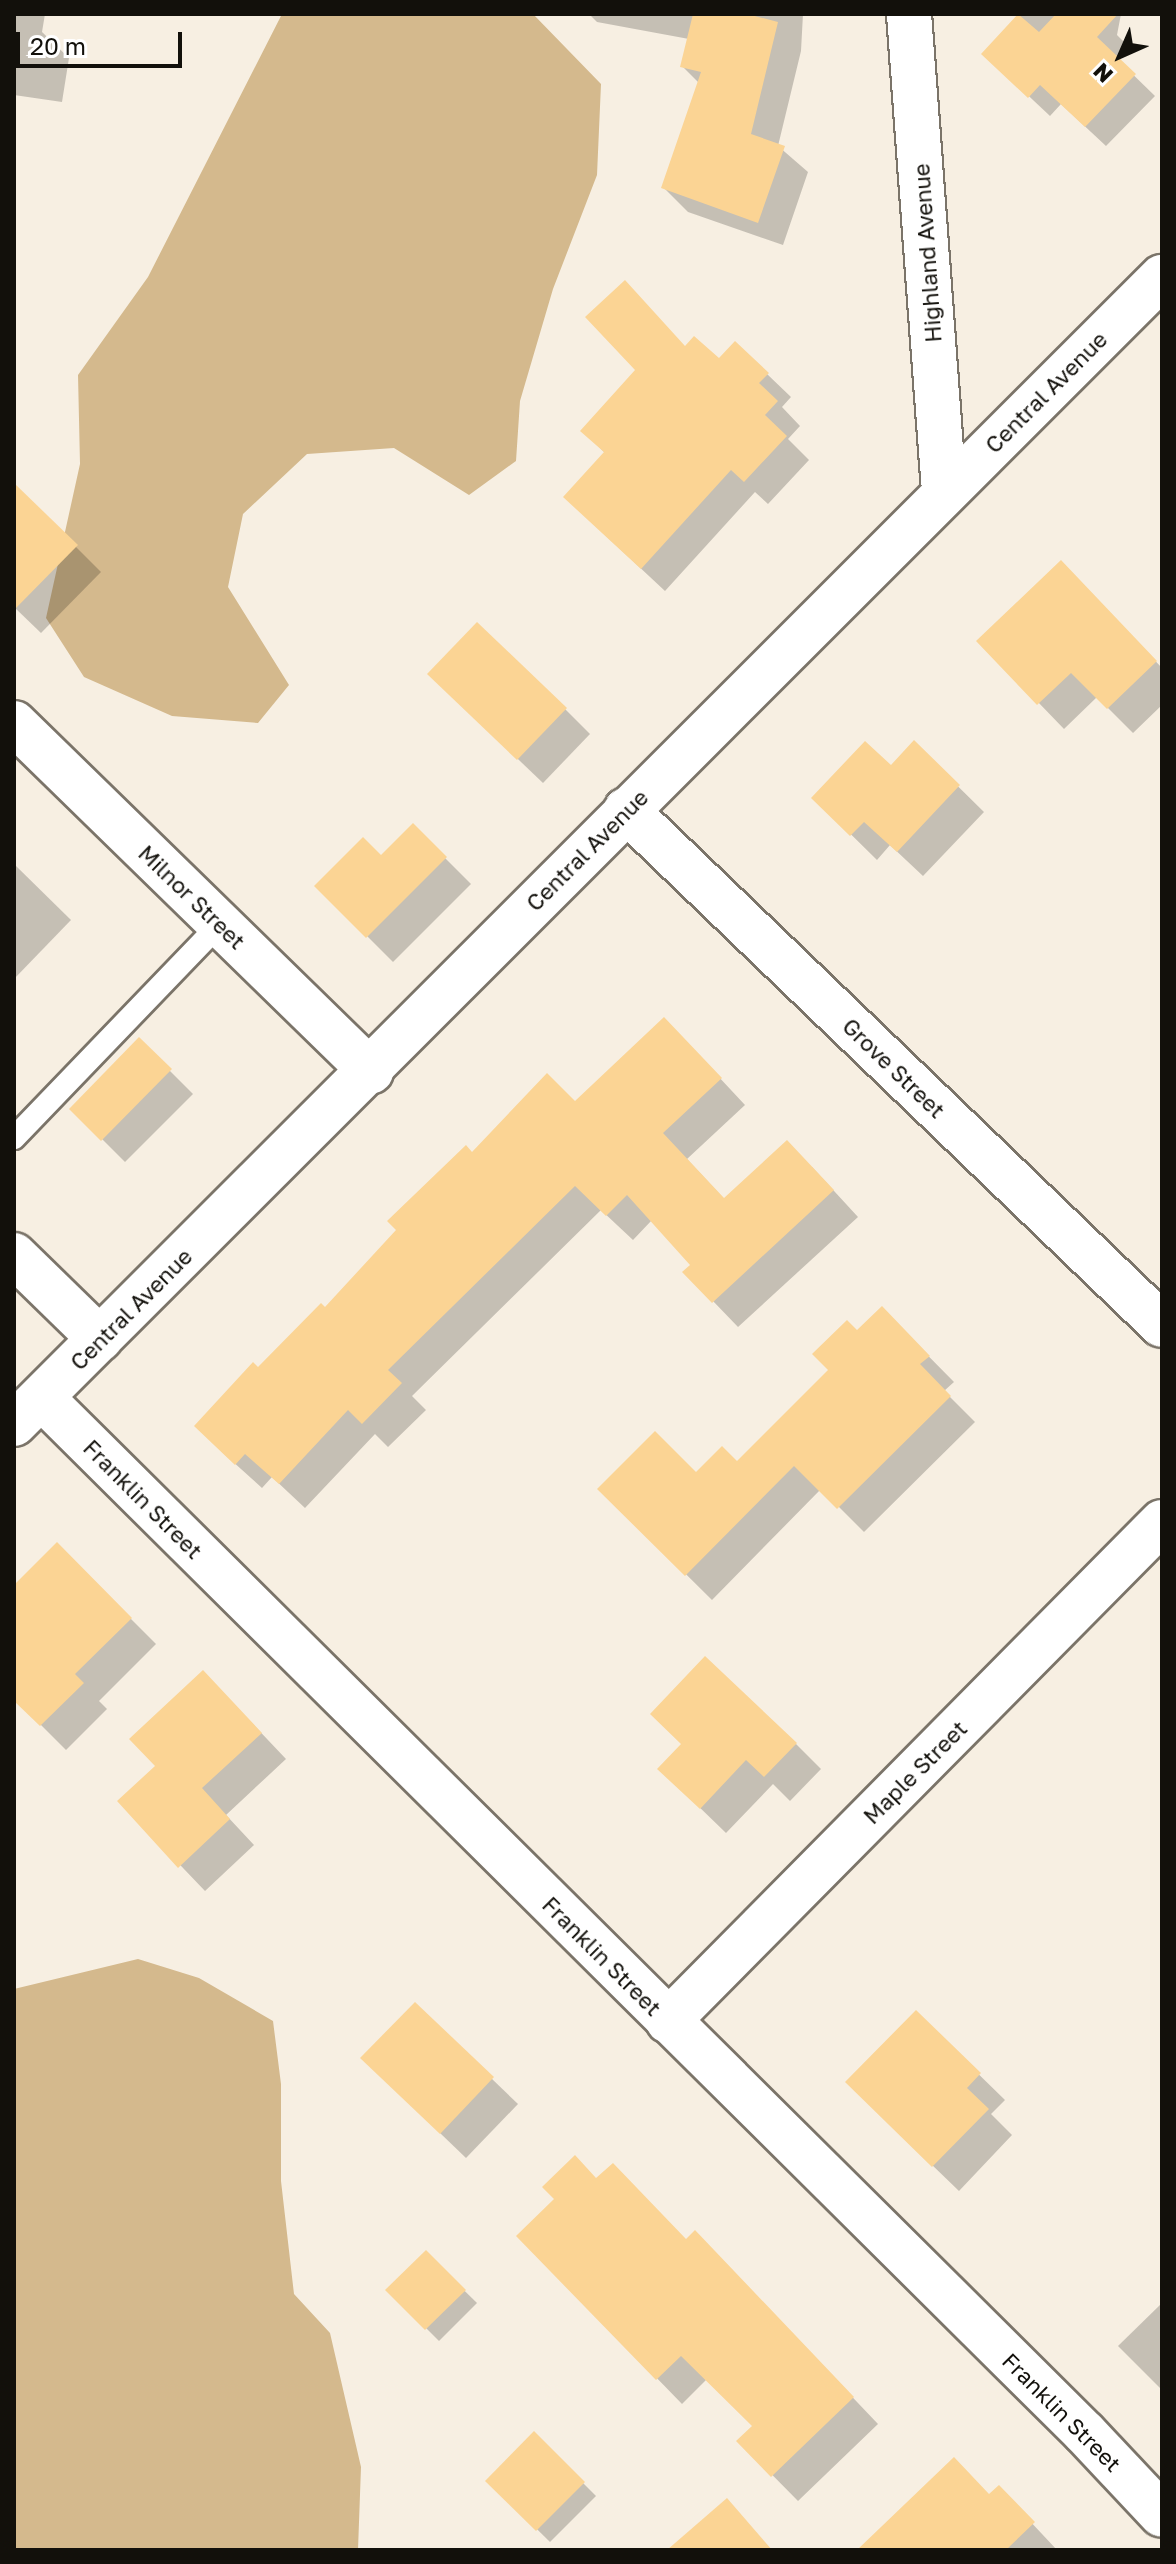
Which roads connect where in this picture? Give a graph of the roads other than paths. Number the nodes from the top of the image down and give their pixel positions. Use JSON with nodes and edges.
{"nodes":[{"id":1,"x":909,"y":14,"type":"edge"},
{"id":2,"x":1162,"y":277,"type":"edge"},
{"id":3,"x":944,"y":492,"type":"junction"},
{"id":4,"x":14,"y":723,"type":"edge"},
{"id":5,"x":626,"y":810,"type":"junction"},
{"id":6,"x":220,"y":924,"type":"junction"},
{"id":7,"x":371,"y":1071,"type":"junction"},
{"id":8,"x":14,"y":1138,"type":"edge"},
{"id":9,"x":14,"y":1255,"type":"edge"},
{"id":10,"x":1162,"y":1325,"type":"edge"},
{"id":11,"x":100,"y":1339,"type":"junction"},
{"id":12,"x":28,"y":1411,"type":"edge"},
{"id":13,"x":1162,"y":1522,"type":"edge"},
{"id":14,"x":668,"y":2021,"type":"junction"},
{"id":15,"x":1162,"y":2515,"type":"edge"}],
"edges":[{"from":1,"to":3,"type":"street","name":"Highland Avenue"},
{"from":2,"to":3,"type":"street","name":"Central Avenue"},
{"from":3,"to":5,"type":"street","name":"Central Avenue"},
{"from":4,"to":6,"type":"street","name":"Milnor Street"},
{"from":5,"to":7,"type":"street","name":"Central Avenue"},
{"from":5,"to":10,"type":"street","name":"Grove Street"},
{"from":6,"to":7,"type":"street","name":"Milnor Street"},
{"from":6,"to":8,"type":"lane"},
{"from":7,"to":11,"type":"street","name":"Central Avenue"},
{"from":9,"to":11,"type":"street"},
{"from":11,"to":12,"type":"street","name":"Central Avenue"},
{"from":12,"to":14,"type":"street","name":"Franklin Street"},
{"from":13,"to":14,"type":"street","name":"Maple Street"},
{"from":14,"to":15,"type":"street","name":"Franklin Street"}]}
